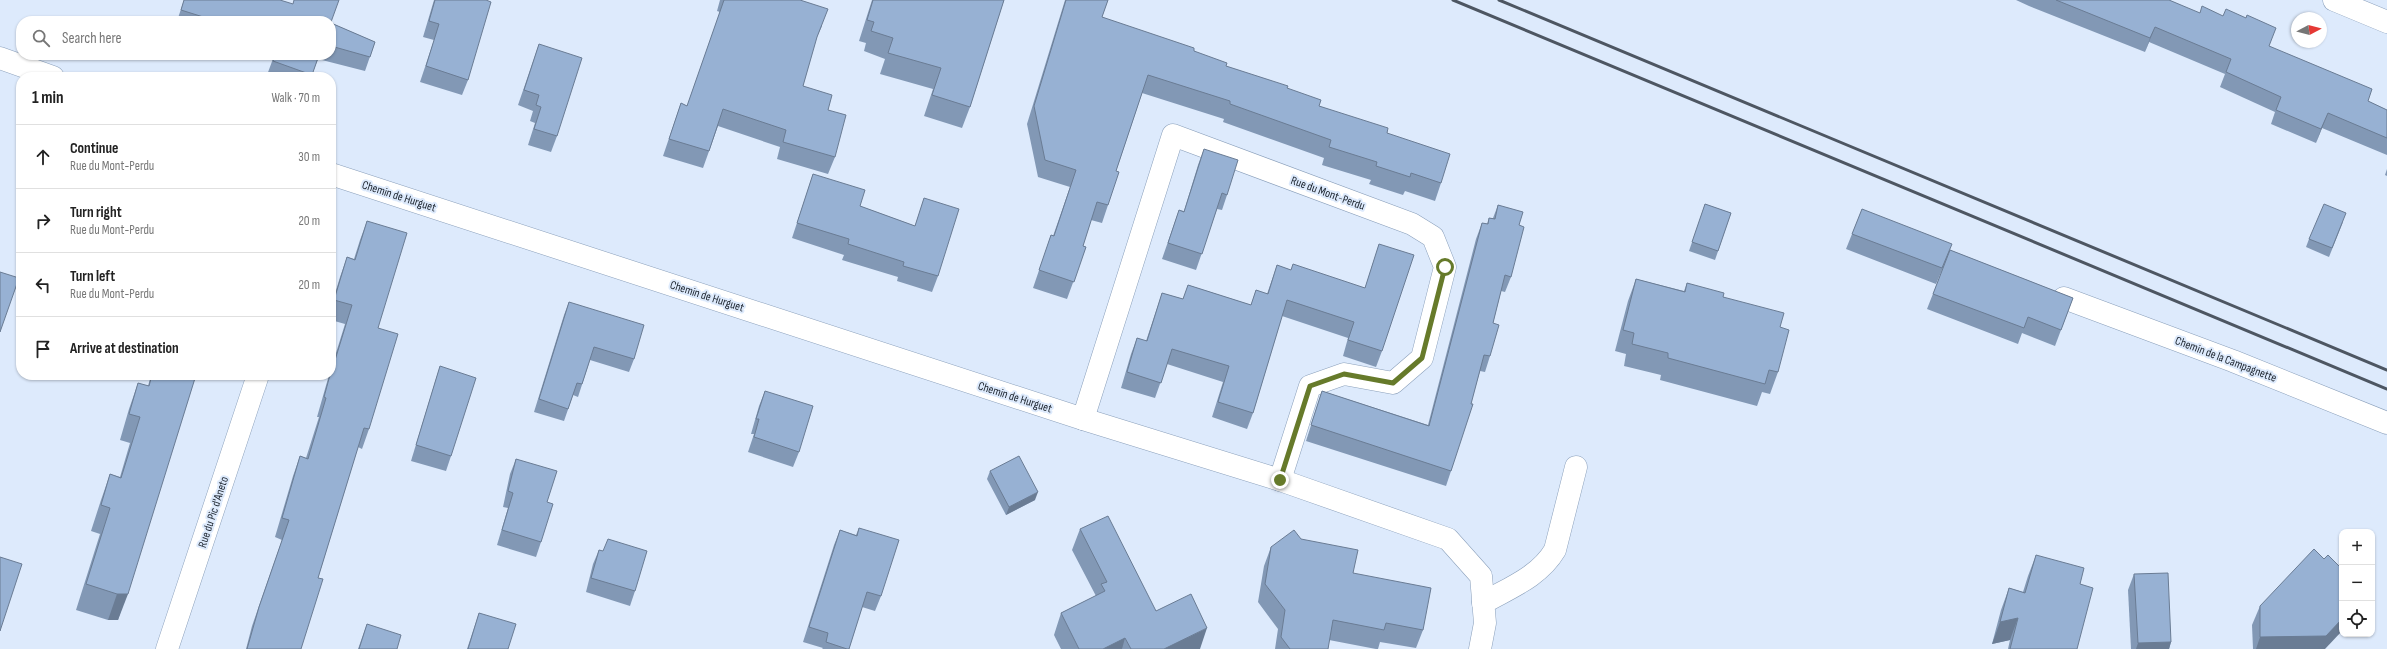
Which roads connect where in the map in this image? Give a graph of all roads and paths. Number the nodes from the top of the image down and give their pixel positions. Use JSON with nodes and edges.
{"nodes":[{"id":1,"x":2334,"y":0,"type":"edge"},
{"id":2,"x":2387,"y":22,"type":"edge"},
{"id":3,"x":0,"y":58,"type":"edge"},
{"id":4,"x":39,"y":72,"type":"edge"},
{"id":5,"x":336,"y":176,"type":"edge"},
{"id":6,"x":2064,"y":298,"type":"edge"},
{"id":7,"x":256,"y":380,"type":"edge"},
{"id":8,"x":1083,"y":419,"type":"junction"},
{"id":9,"x":2387,"y":423,"type":"edge"},
{"id":10,"x":1576,"y":467,"type":"dead end"},
{"id":11,"x":1280,"y":480,"type":"junction"},
{"id":12,"x":1483,"y":603,"type":"junction"},
{"id":13,"x":167,"y":649,"type":"edge"},
{"id":14,"x":1480,"y":649,"type":"edge"}],
"edges":[{"from":1,"to":2,"type":"street"},
{"from":3,"to":4,"type":"street"},
{"from":5,"to":8,"type":"street","name":"Chemin de Hurguet"},
{"from":6,"to":9,"type":"street","name":"Chemin de la Campagnette"},
{"from":7,"to":13,"type":"street","name":"Rue du Pic d'Aneto"},
{"from":8,"to":11,"type":"street","name":"Chemin de Hurguet"},
{"from":8,"to":11,"type":"street","name":"Rue du Mont-Perdu"},
{"from":10,"to":12,"type":"street"},
{"from":11,"to":12,"type":"street","name":"Chemin de Hurguet"},
{"from":12,"to":14,"type":"street"}]}
